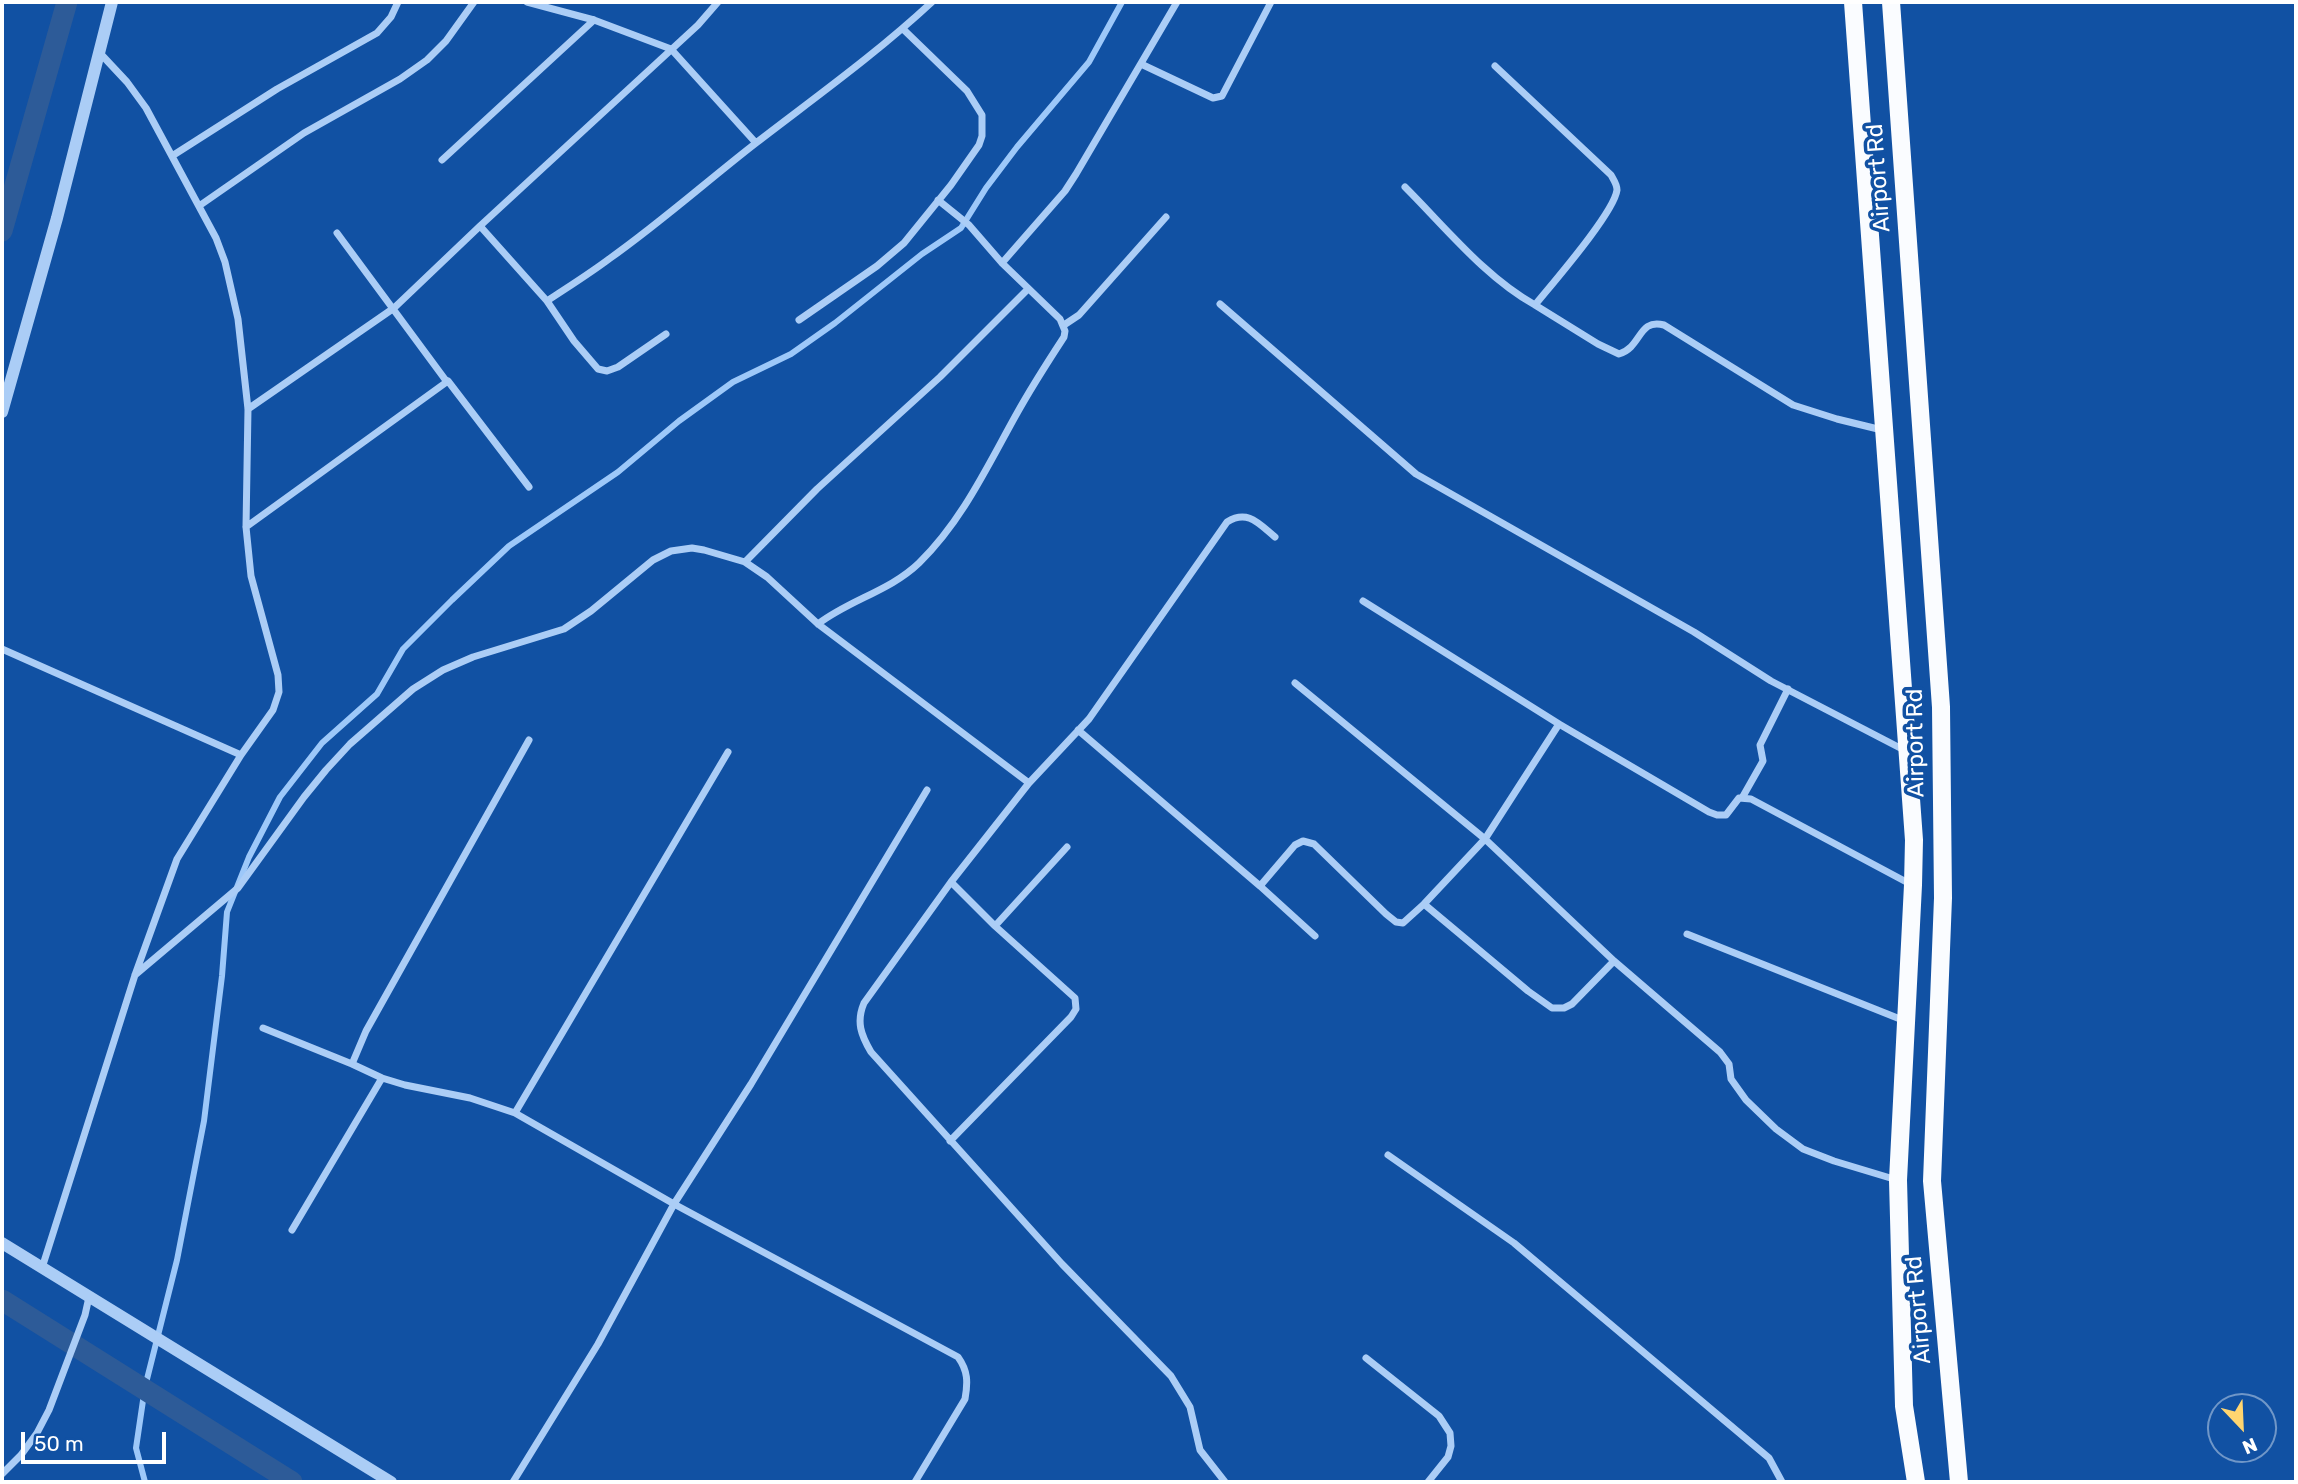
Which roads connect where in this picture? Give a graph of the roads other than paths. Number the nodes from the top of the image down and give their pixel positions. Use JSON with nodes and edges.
{"nodes":[{"id":1,"x":112,"y":2,"type":"edge"},
{"id":2,"x":398,"y":2,"type":"edge"},
{"id":3,"x":474,"y":2,"type":"edge"},
{"id":4,"x":527,"y":2,"type":"edge"},
{"id":5,"x":932,"y":2,"type":"edge"},
{"id":6,"x":1177,"y":2,"type":"edge"},
{"id":7,"x":1271,"y":2,"type":"edge"},
{"id":8,"x":1853,"y":2,"type":"edge"},
{"id":9,"x":1891,"y":2,"type":"edge"},
{"id":10,"x":715,"y":3,"type":"edge"},
{"id":11,"x":594,"y":20,"type":"junction"},
{"id":12,"x":903,"y":29,"type":"junction"},
{"id":13,"x":671,"y":49,"type":"junction"},
{"id":14,"x":98,"y":51,"type":"junction"},
{"id":15,"x":1141,"y":64,"type":"junction"},
{"id":16,"x":1495,"y":66,"type":"dead end"},
{"id":17,"x":756,"y":143,"type":"junction"},
{"id":18,"x":172,"y":156,"type":"junction"},
{"id":19,"x":442,"y":160,"type":"dead end"},
{"id":20,"x":1405,"y":187,"type":"dead end"},
{"id":21,"x":942,"y":202,"type":"junction"},
{"id":22,"x":199,"y":206,"type":"junction"},
{"id":23,"x":1166,"y":217,"type":"dead end"},
{"id":24,"x":481,"y":226,"type":"junction"},
{"id":25,"x":337,"y":233,"type":"dead end"},
{"id":26,"x":1002,"y":263,"type":"junction"},
{"id":27,"x":1028,"y":289,"type":"junction"},
{"id":28,"x":547,"y":300,"type":"junction"},
{"id":29,"x":1220,"y":304,"type":"dead end"},
{"id":30,"x":1535,"y":305,"type":"junction"},
{"id":31,"x":394,"y":308,"type":"junction"},
{"id":32,"x":799,"y":320,"type":"dead end"},
{"id":33,"x":1064,"y":325,"type":"junction"},
{"id":34,"x":666,"y":334,"type":"dead end"},
{"id":35,"x":447,"y":382,"type":"junction"},
{"id":36,"x":248,"y":409,"type":"junction"},
{"id":37,"x":2,"y":412,"type":"edge"},
{"id":38,"x":1883,"y":430,"type":"junction"},
{"id":39,"x":529,"y":487,"type":"dead end"},
{"id":40,"x":246,"y":527,"type":"junction"},
{"id":41,"x":1275,"y":537,"type":"dead end"},
{"id":42,"x":745,"y":562,"type":"junction"},
{"id":43,"x":1363,"y":601,"type":"dead end"},
{"id":44,"x":818,"y":624,"type":"junction"},
{"id":45,"x":2,"y":649,"type":"edge"},
{"id":46,"x":1296,"y":683,"type":"dead end"},
{"id":47,"x":1788,"y":690,"type":"junction"},
{"id":48,"x":1559,"y":724,"type":"junction"},
{"id":49,"x":1078,"y":730,"type":"junction"},
{"id":50,"x":529,"y":740,"type":"dead end"},
{"id":51,"x":728,"y":752,"type":"dead end"},
{"id":52,"x":1908,"y":752,"type":"junction"},
{"id":53,"x":241,"y":755,"type":"junction"},
{"id":54,"x":1029,"y":783,"type":"junction"},
{"id":55,"x":927,"y":790,"type":"dead end"},
{"id":56,"x":1742,"y":798,"type":"junction"},
{"id":57,"x":1485,"y":839,"type":"junction"},
{"id":58,"x":1067,"y":847,"type":"dead end"},
{"id":59,"x":951,"y":882,"type":"junction"},
{"id":60,"x":1913,"y":885,"type":"junction"},
{"id":61,"x":1260,"y":886,"type":"junction"},
{"id":62,"x":1424,"y":904,"type":"junction"},
{"id":63,"x":995,"y":926,"type":"junction"},
{"id":64,"x":1687,"y":934,"type":"dead end"},
{"id":65,"x":1315,"y":936,"type":"dead end"},
{"id":66,"x":1614,"y":961,"type":"junction"},
{"id":67,"x":135,"y":975,"type":"junction"},
{"id":68,"x":1905,"y":1021,"type":"junction"},
{"id":69,"x":263,"y":1028,"type":"dead end"},
{"id":70,"x":352,"y":1064,"type":"junction"},
{"id":71,"x":382,"y":1078,"type":"junction"},
{"id":72,"x":514,"y":1113,"type":"junction"},
{"id":73,"x":950,"y":1141,"type":"junction"},
{"id":74,"x":1388,"y":1155,"type":"dead end"},
{"id":75,"x":1898,"y":1180,"type":"junction"},
{"id":76,"x":674,"y":1204,"type":"junction"},
{"id":77,"x":292,"y":1230,"type":"dead end"},
{"id":78,"x":2,"y":1243,"type":"edge"},
{"id":79,"x":42,"y":1268,"type":"junction"},
{"id":80,"x":89,"y":1297,"type":"junction"},
{"id":81,"x":1366,"y":1359,"type":"dead end"},
{"id":82,"x":2,"y":1474,"type":"edge"},
{"id":83,"x":391,"y":1482,"type":"edge"},
{"id":84,"x":513,"y":1482,"type":"edge"},
{"id":85,"x":915,"y":1482,"type":"edge"},
{"id":86,"x":1225,"y":1482,"type":"edge"},
{"id":87,"x":1429,"y":1482,"type":"edge"},
{"id":88,"x":1782,"y":1482,"type":"edge"},
{"id":89,"x":1916,"y":1482,"type":"edge"},
{"id":90,"x":1959,"y":1482,"type":"edge"}],
"edges":[{"from":1,"to":14,"type":"street"},
{"from":2,"to":18,"type":"street"},
{"from":3,"to":22,"type":"street"},
{"from":4,"to":11,"type":"street"},
{"from":5,"to":12,"type":"street"},
{"from":6,"to":15,"type":"street"},
{"from":7,"to":15,"type":"street"},
{"from":8,"to":38,"type":"main road"},
{"from":9,"to":90,"type":"main road","name":"Airport Rd"},
{"from":10,"to":13,"type":"street"},
{"from":11,"to":13,"type":"street"},
{"from":11,"to":19,"type":"street"},
{"from":12,"to":17,"type":"street"},
{"from":12,"to":21,"type":"street"},
{"from":13,"to":17,"type":"street"},
{"from":13,"to":24,"type":"street"},
{"from":14,"to":18,"type":"street"},
{"from":14,"to":37,"type":"street"},
{"from":15,"to":26,"type":"street"},
{"from":16,"to":30,"type":"street"},
{"from":17,"to":28,"type":"street"},
{"from":18,"to":22,"type":"street"},
{"from":20,"to":30,"type":"street"},
{"from":21,"to":26,"type":"street"},
{"from":21,"to":32,"type":"street"},
{"from":22,"to":36,"type":"street"},
{"from":23,"to":33,"type":"street"},
{"from":24,"to":28,"type":"street"},
{"from":24,"to":31,"type":"street"},
{"from":25,"to":31,"type":"street"},
{"from":26,"to":27,"type":"street"},
{"from":27,"to":33,"type":"street"},
{"from":27,"to":42,"type":"street"},
{"from":28,"to":34,"type":"street"},
{"from":29,"to":47,"type":"street"},
{"from":30,"to":38,"type":"street"},
{"from":31,"to":35,"type":"street"},
{"from":31,"to":36,"type":"street"},
{"from":33,"to":44,"type":"street"},
{"from":35,"to":39,"type":"street"},
{"from":35,"to":40,"type":"street"},
{"from":36,"to":40,"type":"street"},
{"from":38,"to":52,"type":"main road"},
{"from":40,"to":53,"type":"street"},
{"from":41,"to":49,"type":"street"},
{"from":42,"to":44,"type":"street"},
{"from":42,"to":67,"type":"street"},
{"from":43,"to":48,"type":"street"},
{"from":44,"to":54,"type":"street"},
{"from":45,"to":53,"type":"street"},
{"from":46,"to":57,"type":"street"},
{"from":47,"to":52,"type":"street"},
{"from":47,"to":56,"type":"street"},
{"from":48,"to":56,"type":"street"},
{"from":48,"to":57,"type":"street"},
{"from":49,"to":54,"type":"street"},
{"from":49,"to":61,"type":"street"},
{"from":50,"to":70,"type":"street"},
{"from":51,"to":72,"type":"street"},
{"from":52,"to":60,"type":"main road"},
{"from":53,"to":67,"type":"street"},
{"from":54,"to":59,"type":"street"},
{"from":55,"to":76,"type":"street"},
{"from":56,"to":60,"type":"street"},
{"from":57,"to":62,"type":"street"},
{"from":57,"to":66,"type":"street"},
{"from":58,"to":63,"type":"street"},
{"from":59,"to":63,"type":"street"},
{"from":59,"to":73,"type":"street"},
{"from":60,"to":68,"type":"main road"},
{"from":61,"to":62,"type":"street"},
{"from":61,"to":65,"type":"street"},
{"from":62,"to":66,"type":"street"},
{"from":63,"to":73,"type":"street"},
{"from":64,"to":68,"type":"street"},
{"from":66,"to":75,"type":"street"},
{"from":67,"to":79,"type":"street"},
{"from":68,"to":75,"type":"main road"},
{"from":69,"to":70,"type":"street"},
{"from":70,"to":71,"type":"street"},
{"from":71,"to":72,"type":"street"},
{"from":71,"to":77,"type":"street"},
{"from":72,"to":76,"type":"street"},
{"from":73,"to":86,"type":"street"},
{"from":74,"to":88,"type":"street"},
{"from":75,"to":89,"type":"main road"},
{"from":76,"to":84,"type":"street"},
{"from":76,"to":85,"type":"street"},
{"from":78,"to":79,"type":"street"},
{"from":79,"to":80,"type":"street"},
{"from":80,"to":82,"type":"street"},
{"from":80,"to":83,"type":"street"},
{"from":81,"to":87,"type":"street"}]}
